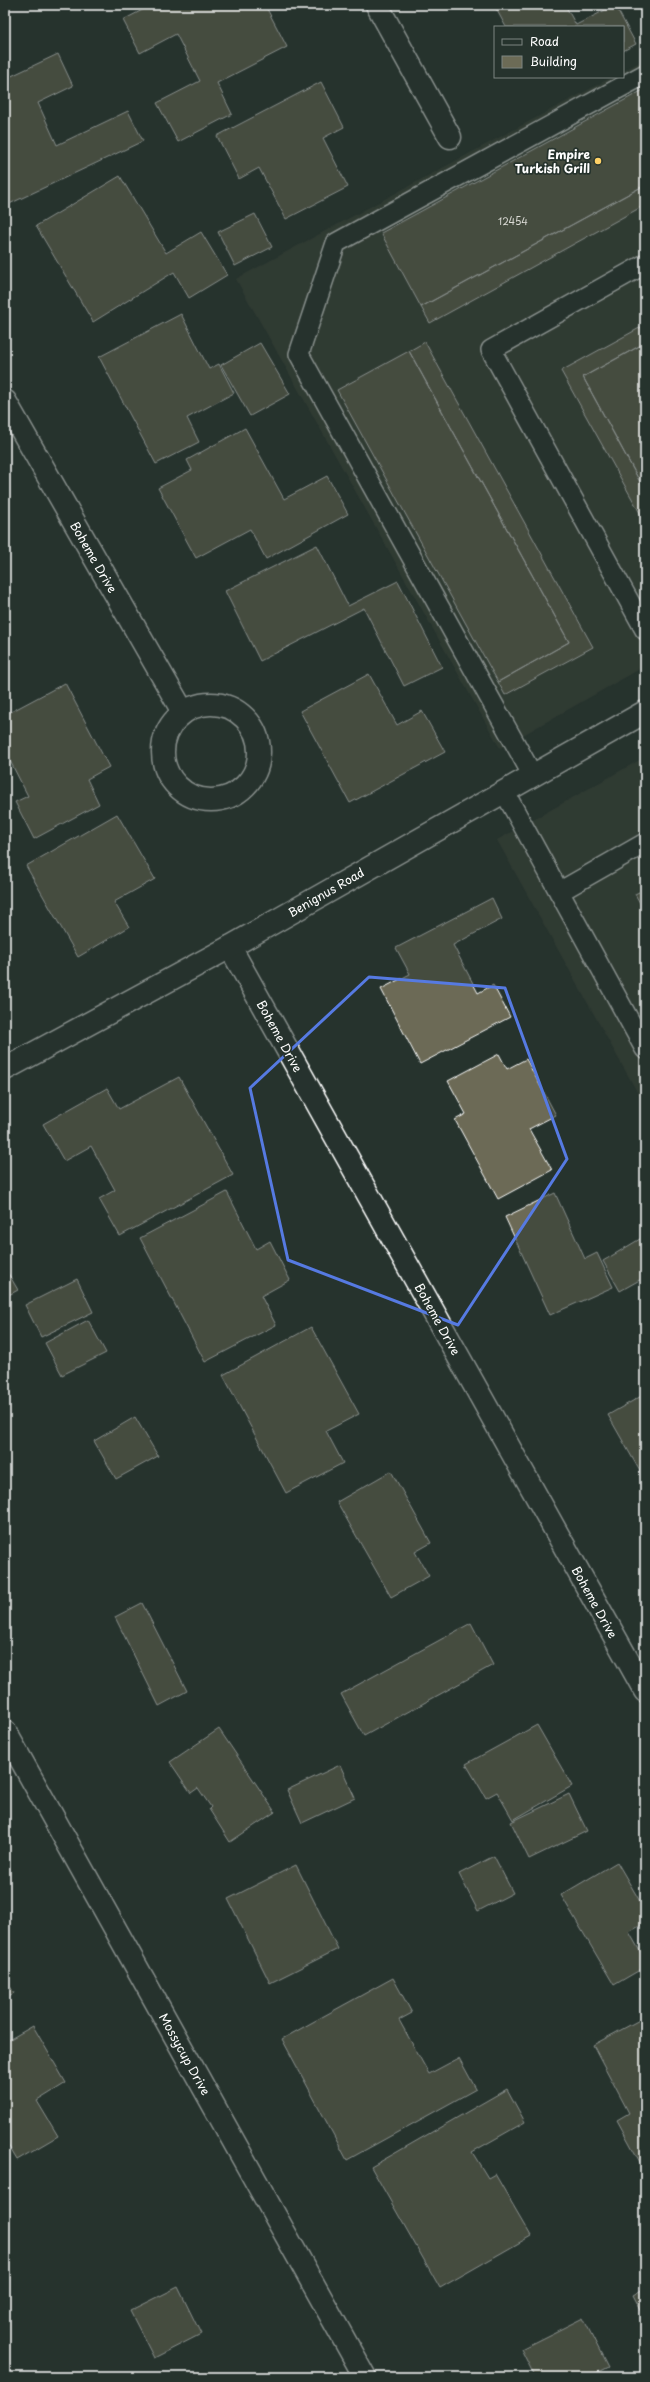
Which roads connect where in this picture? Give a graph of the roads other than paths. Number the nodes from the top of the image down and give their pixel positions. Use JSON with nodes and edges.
{"nodes":[{"id":1,"x":377,"y":5,"type":"edge"},
{"id":2,"x":645,"y":74,"type":"edge"},
{"id":3,"x":450,"y":137,"type":"dead end"},
{"id":4,"x":645,"y":264,"type":"edge"},
{"id":5,"x":5,"y":401,"type":"edge"},
{"id":6,"x":645,"y":630,"type":"edge"},
{"id":7,"x":182,"y":712,"type":"junction"},
{"id":8,"x":645,"y":712,"type":"edge"},
{"id":9,"x":533,"y":776,"type":"junction"},
{"id":10,"x":504,"y":791,"type":"junction"},
{"id":11,"x":645,"y":843,"type":"edge"},
{"id":12,"x":559,"y":892,"type":"junction"},
{"id":13,"x":230,"y":946,"type":"junction"},
{"id":14,"x":645,"y":1049,"type":"edge"},
{"id":15,"x":5,"y":1070,"type":"edge"},
{"id":16,"x":645,"y":1691,"type":"edge"},
{"id":17,"x":5,"y":1732,"type":"edge"},
{"id":18,"x":365,"y":2377,"type":"edge"}],
"edges":[{"from":1,"to":3,"type":"street"},
{"from":2,"to":9,"type":"lane"},
{"from":4,"to":6,"type":"lane"},
{"from":5,"to":7,"type":"street","name":"Boheme Drive"},
{"from":7,"to":7,"type":"street"},
{"from":8,"to":9,"type":"street","name":"Benignus Road"},
{"from":9,"to":10,"type":"street","name":"Benignus Road"},
{"from":10,"to":12,"type":"lane"},
{"from":10,"to":13,"type":"street","name":"Benignus Road"},
{"from":11,"to":12,"type":"lane"},
{"from":12,"to":14,"type":"lane"},
{"from":13,"to":15,"type":"street","name":"Benignus Road"},
{"from":13,"to":16,"type":"street","name":"Boheme Drive"},
{"from":17,"to":18,"type":"street","name":"Mossycup Drive"}]}
